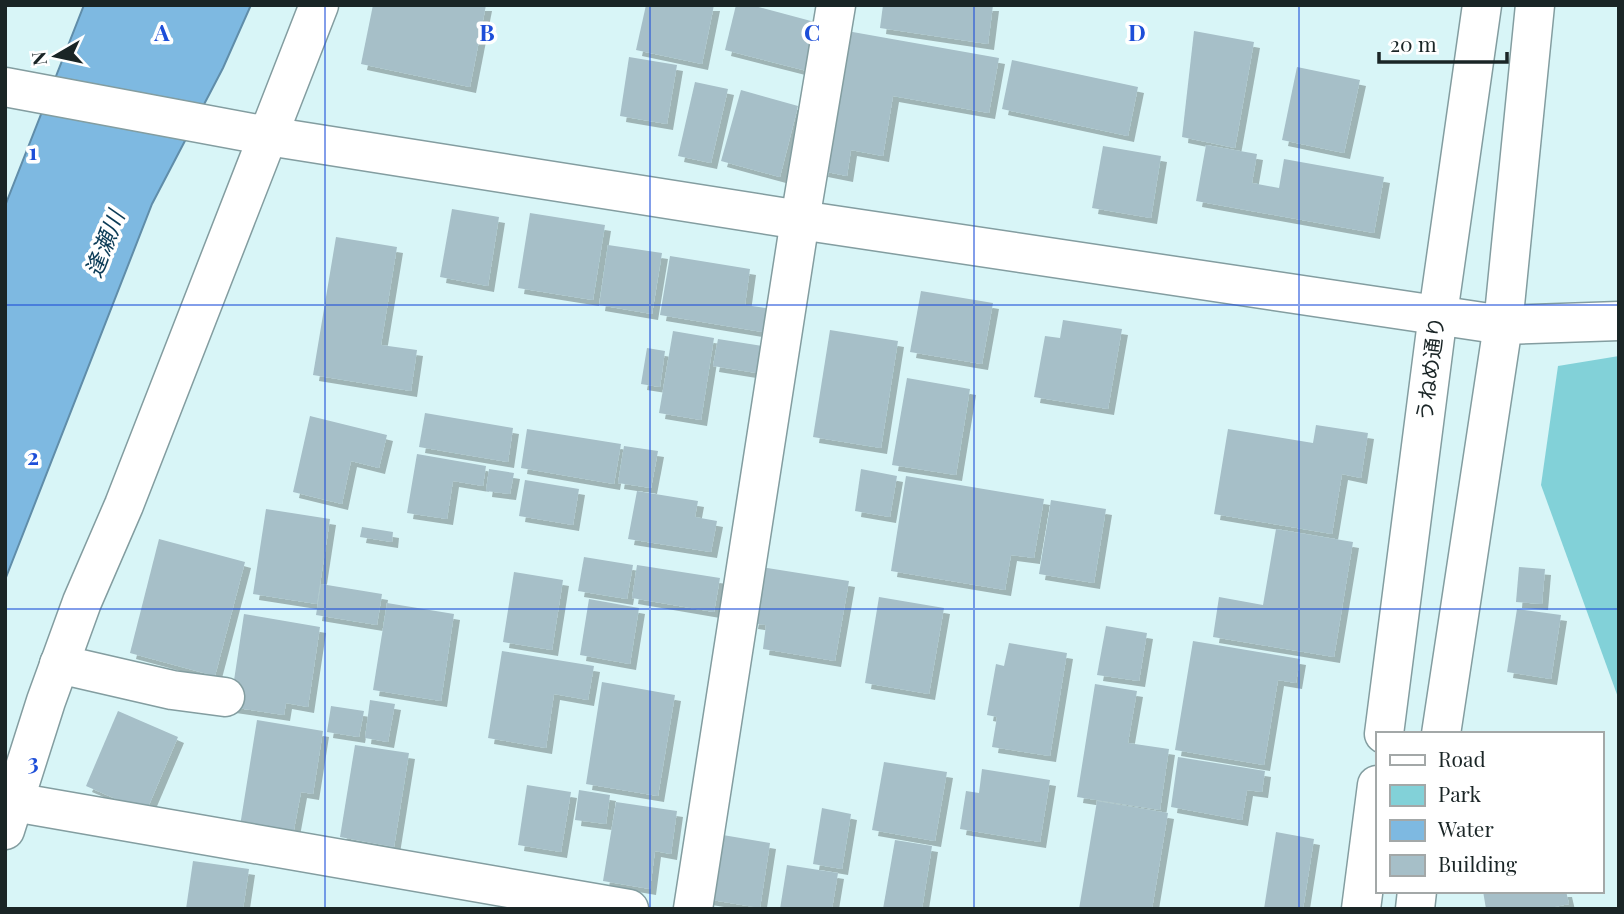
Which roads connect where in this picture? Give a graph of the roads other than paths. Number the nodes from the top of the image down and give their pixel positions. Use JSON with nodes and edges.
{"nodes":[{"id":1,"x":319,"y":5,"type":"edge"},
{"id":2,"x":836,"y":5,"type":"edge"},
{"id":3,"x":1482,"y":5,"type":"edge"},
{"id":4,"x":1535,"y":5,"type":"edge"},
{"id":5,"x":5,"y":86,"type":"edge"},
{"id":6,"x":268,"y":136,"type":"junction"},
{"id":7,"x":800,"y":220,"type":"junction"},
{"id":8,"x":1438,"y":314,"type":"junction"},
{"id":9,"x":1619,"y":321,"type":"edge"},
{"id":10,"x":1503,"y":325,"type":"junction"},
{"id":11,"x":59,"y":664,"type":"junction"},
{"id":12,"x":225,"y":697,"type":"dead end"},
{"id":13,"x":1384,"y":732,"type":"edge"},
{"id":14,"x":1441,"y":732,"type":"edge"},
{"id":15,"x":1376,"y":793,"type":"edge"},
{"id":16,"x":10,"y":816,"type":"edge"},
{"id":17,"x":629,"y":909,"type":"edge"},
{"id":18,"x":692,"y":909,"type":"edge"},
{"id":19,"x":1361,"y":909,"type":"edge"}],
"edges":[{"from":1,"to":6,"type":"street"},
{"from":2,"to":7,"type":"street"},
{"from":3,"to":8,"type":"street","name":"うねめ通り"},
{"from":4,"to":10,"type":"street"},
{"from":5,"to":6,"type":"street"},
{"from":6,"to":7,"type":"street"},
{"from":6,"to":11,"type":"street"},
{"from":7,"to":8,"type":"street"},
{"from":7,"to":18,"type":"street"},
{"from":8,"to":10,"type":"street"},
{"from":8,"to":13,"type":"street","name":"うねめ通り"},
{"from":9,"to":10,"type":"street"},
{"from":10,"to":14,"type":"street"},
{"from":11,"to":12,"type":"street"},
{"from":11,"to":16,"type":"street"},
{"from":15,"to":19,"type":"street"},
{"from":16,"to":17,"type":"street"}]}
